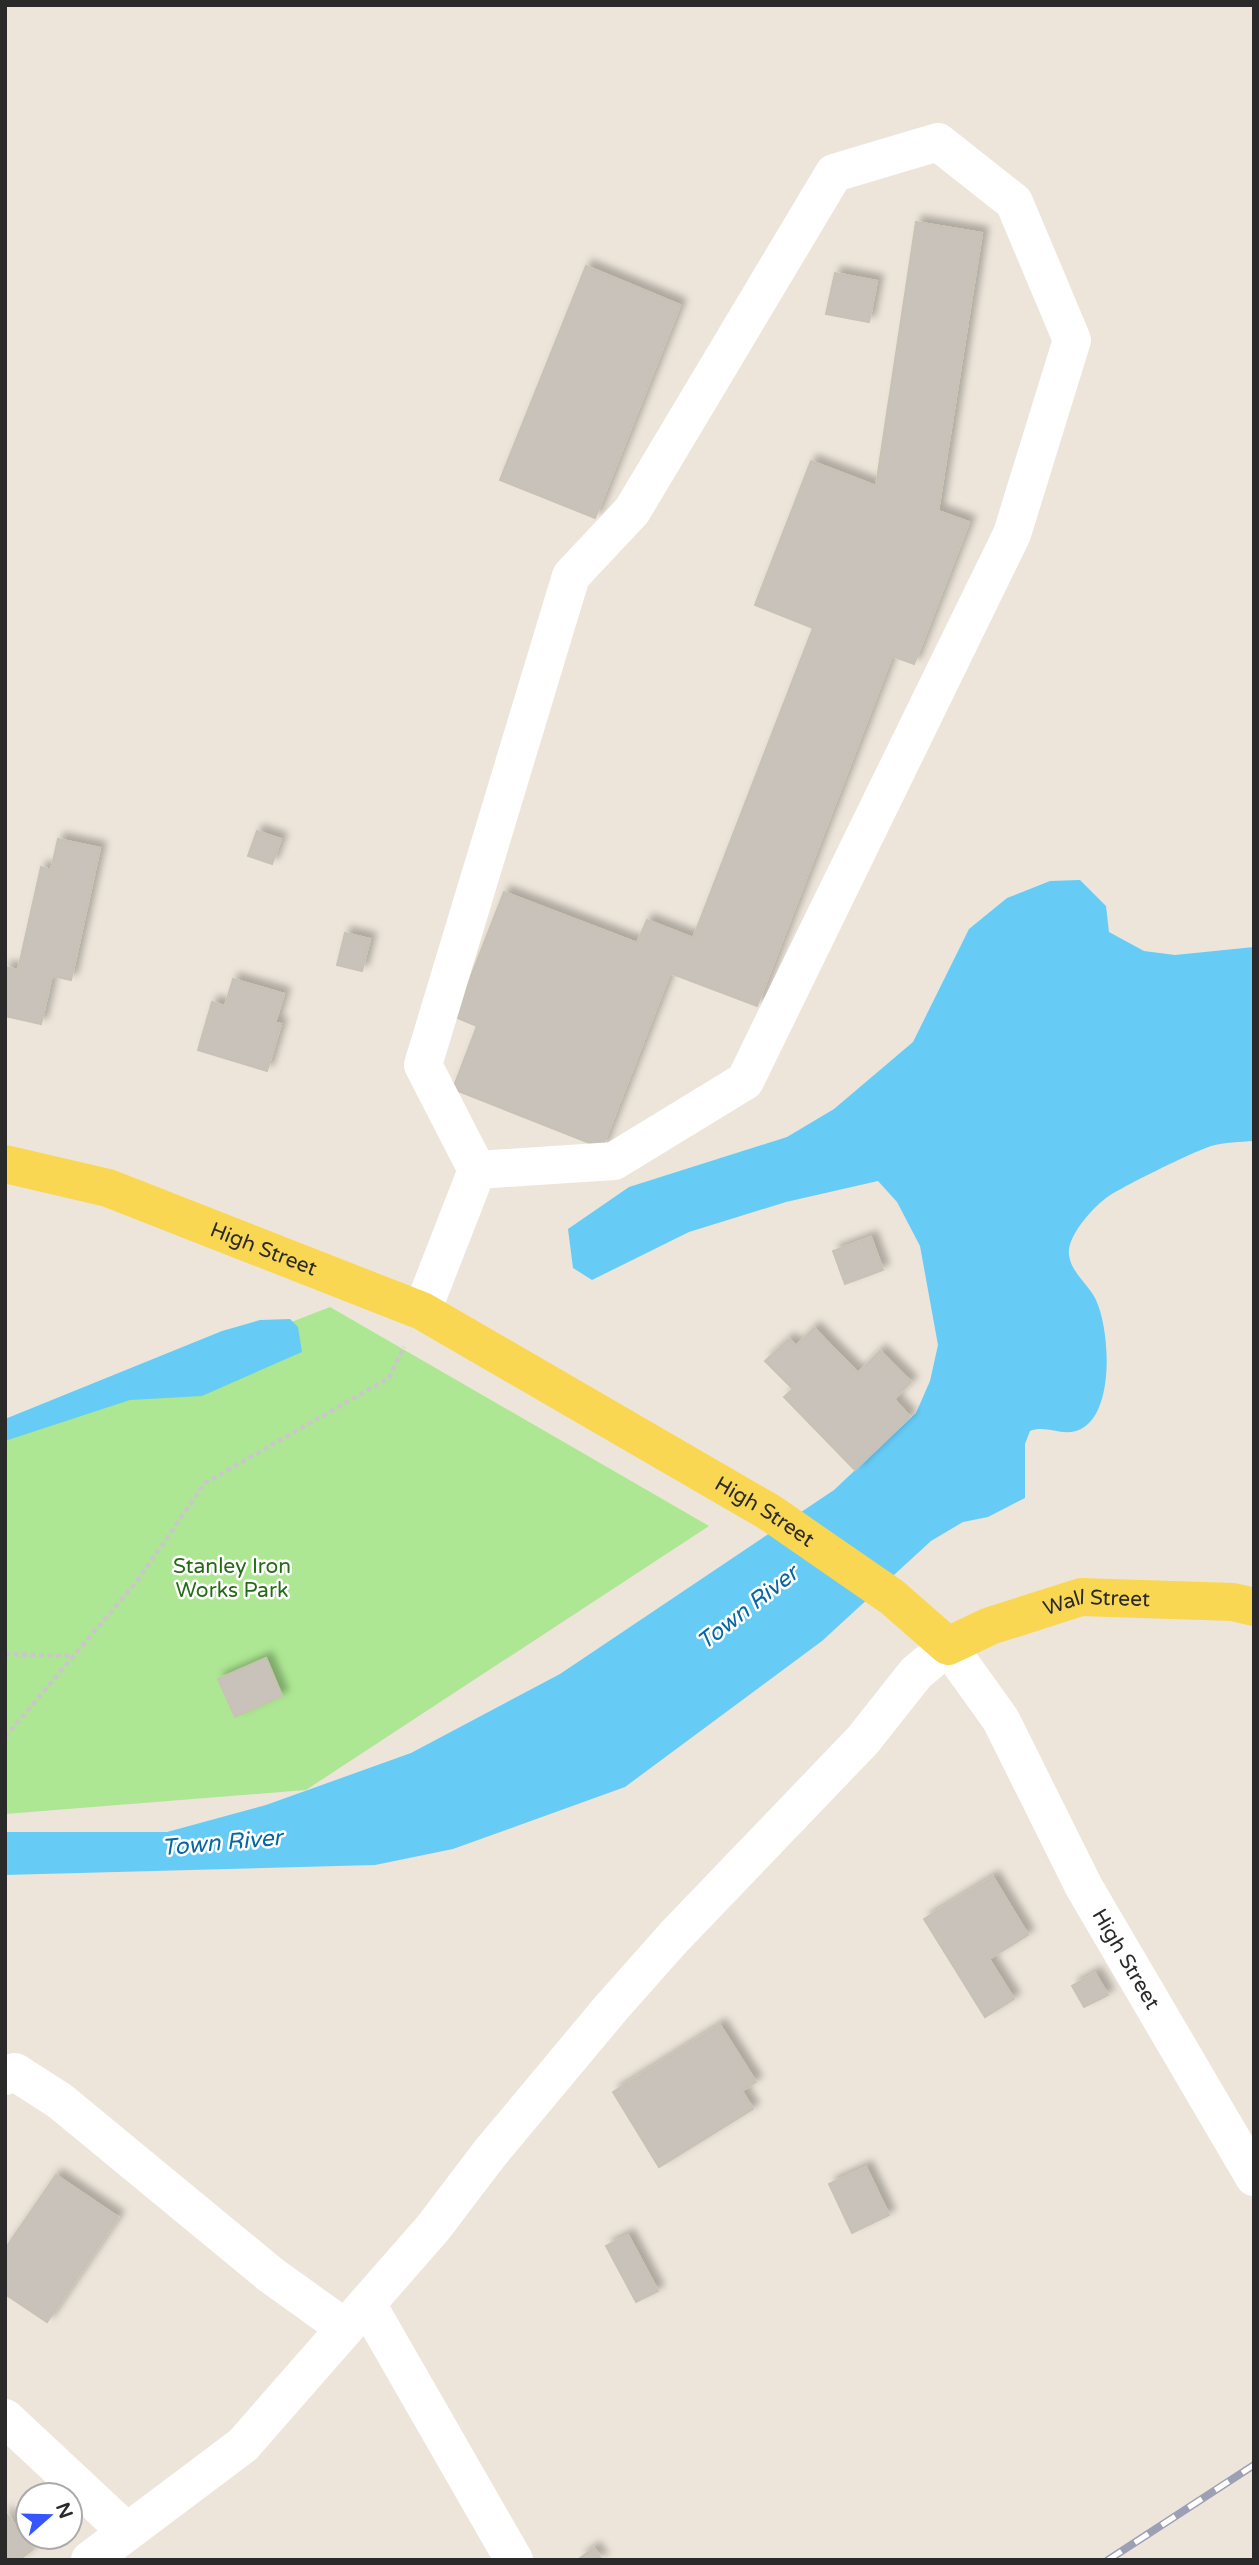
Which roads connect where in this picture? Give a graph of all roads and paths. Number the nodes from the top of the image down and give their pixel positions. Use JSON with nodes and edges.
{"nodes":[{"id":1,"x":5,"y":1164,"type":"edge"},
{"id":2,"x":477,"y":1170,"type":"junction"},
{"id":3,"x":422,"y":1311,"type":"junction"},
{"id":4,"x":1254,"y":1607,"type":"edge"},
{"id":5,"x":948,"y":1646,"type":"junction"},
{"id":6,"x":5,"y":1654,"type":"edge"},
{"id":7,"x":74,"y":1656,"type":"junction"},
{"id":8,"x":5,"y":1737,"type":"edge"},
{"id":9,"x":5,"y":2076,"type":"edge"},
{"id":10,"x":1254,"y":2177,"type":"edge"},
{"id":11,"x":356,"y":2316,"type":"junction"},
{"id":12,"x":5,"y":2418,"type":"edge"},
{"id":13,"x":127,"y":2532,"type":"junction"},
{"id":14,"x":90,"y":2560,"type":"edge"},
{"id":15,"x":514,"y":2560,"type":"edge"}],
"edges":[{"from":1,"to":3,"type":"main road","name":"High Street"},
{"from":2,"to":2,"type":"street"},
{"from":2,"to":3,"type":"street"},
{"from":3,"to":5,"type":"main road","name":"High Street"},
{"from":3,"to":7,"type":"path"},
{"from":4,"to":5,"type":"main road","name":"Wall Street"},
{"from":5,"to":10,"type":"street","name":"High Street"},
{"from":5,"to":11,"type":"street"},
{"from":6,"to":7,"type":"path"},
{"from":7,"to":8,"type":"path"},
{"from":9,"to":11,"type":"street"},
{"from":11,"to":13,"type":"street"},
{"from":11,"to":15,"type":"street"},
{"from":12,"to":13,"type":"street"},
{"from":13,"to":14,"type":"street"}]}
